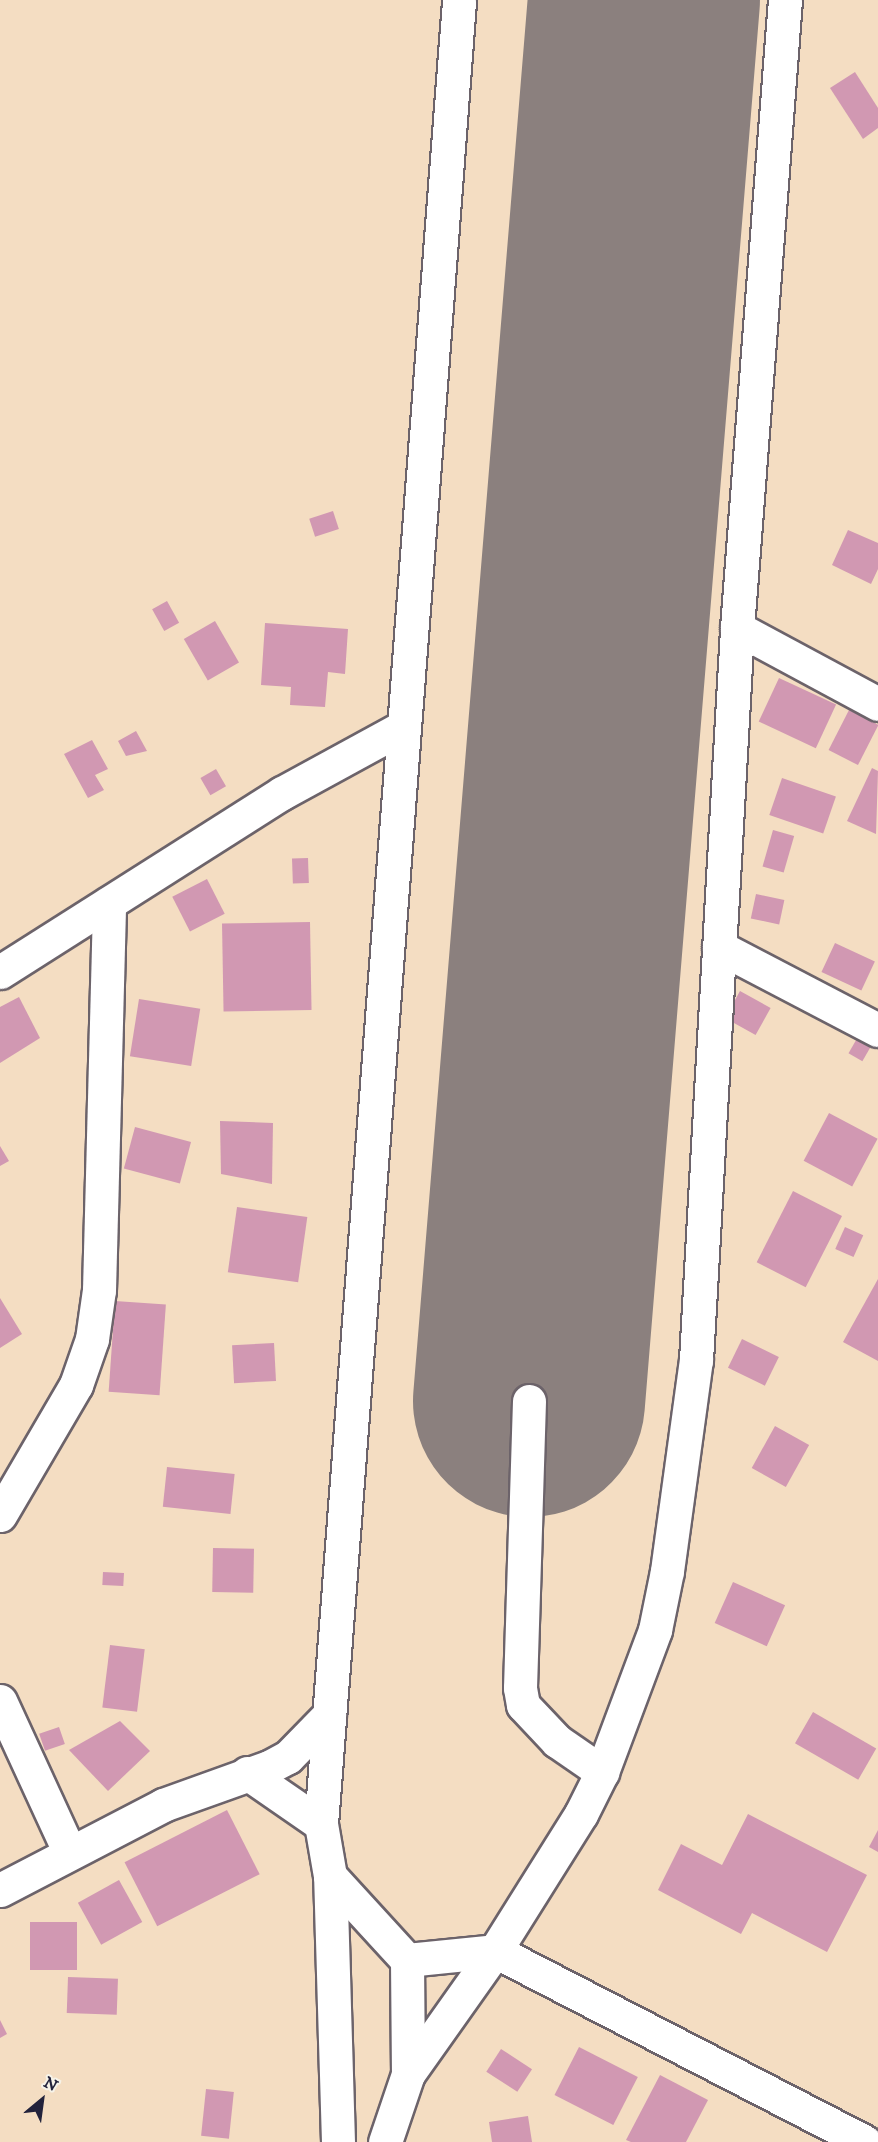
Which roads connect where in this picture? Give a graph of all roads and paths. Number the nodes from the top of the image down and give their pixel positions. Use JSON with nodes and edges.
{"nodes":[{"id":1,"x":459,"y":0,"type":"edge"},
{"id":2,"x":785,"y":0,"type":"edge"},
{"id":3,"x":737,"y":628,"type":"junction"},
{"id":4,"x":878,"y":704,"type":"edge"},
{"id":5,"x":401,"y":728,"type":"junction"},
{"id":6,"x":109,"y":903,"type":"junction"},
{"id":7,"x":719,"y":947,"type":"junction"},
{"id":8,"x":0,"y":972,"type":"edge"},
{"id":9,"x":878,"y":1030,"type":"edge"},
{"id":10,"x":529,"y":1401,"type":"dead end"},
{"id":11,"x":0,"y":1515,"type":"edge"},
{"id":12,"x":0,"y":1701,"type":"edge"},
{"id":13,"x":329,"y":1715,"type":"junction"},
{"id":14,"x":602,"y":1772,"type":"junction"},
{"id":15,"x":247,"y":1773,"type":"junction"},
{"id":16,"x":321,"y":1824,"type":"junction"},
{"id":17,"x":69,"y":1851,"type":"junction"},
{"id":18,"x":330,"y":1876,"type":"junction"},
{"id":19,"x":0,"y":1890,"type":"edge"},
{"id":20,"x":495,"y":1952,"type":"junction"},
{"id":21,"x":407,"y":1960,"type":"junction"},
{"id":22,"x":408,"y":2074,"type":"junction"},
{"id":23,"x":338,"y":2142,"type":"edge"},
{"id":24,"x":385,"y":2142,"type":"edge"},
{"id":25,"x":864,"y":2142,"type":"edge"}],
"edges":[{"from":1,"to":5,"type":"street"},
{"from":2,"to":3,"type":"street"},
{"from":3,"to":4,"type":"street"},
{"from":3,"to":7,"type":"street"},
{"from":5,"to":6,"type":"street"},
{"from":5,"to":13,"type":"street"},
{"from":6,"to":8,"type":"street"},
{"from":6,"to":11,"type":"street"},
{"from":7,"to":9,"type":"street"},
{"from":7,"to":14,"type":"street"},
{"from":10,"to":14,"type":"street"},
{"from":12,"to":17,"type":"street"},
{"from":13,"to":15,"type":"street"},
{"from":13,"to":16,"type":"street"},
{"from":14,"to":20,"type":"street"},
{"from":15,"to":16,"type":"street"},
{"from":15,"to":17,"type":"street"},
{"from":16,"to":18,"type":"street"},
{"from":17,"to":19,"type":"street"},
{"from":18,"to":21,"type":"street"},
{"from":18,"to":23,"type":"street"},
{"from":20,"to":21,"type":"street"},
{"from":20,"to":22,"type":"street"},
{"from":20,"to":25,"type":"street"},
{"from":21,"to":22,"type":"street"},
{"from":22,"to":24,"type":"street"}]}
